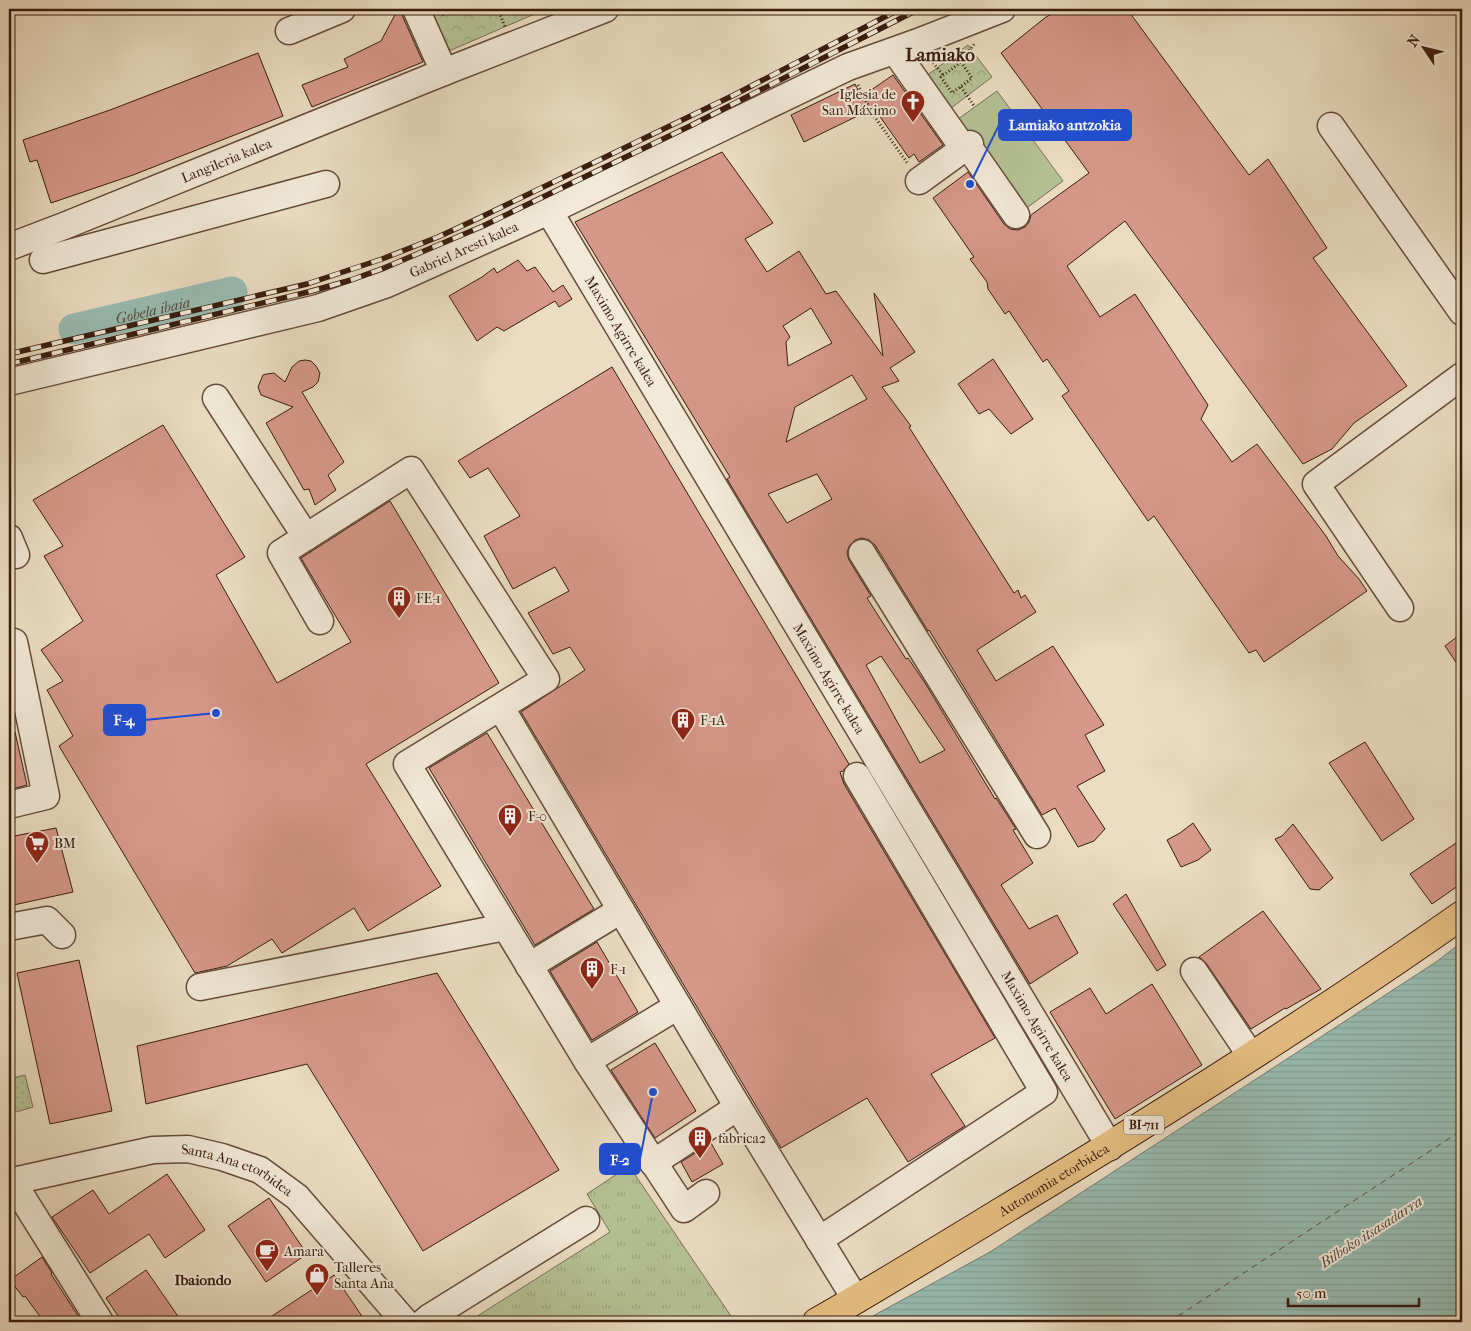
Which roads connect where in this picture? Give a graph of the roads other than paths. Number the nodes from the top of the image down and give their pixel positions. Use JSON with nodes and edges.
{"nodes":[{"id":1,"x":342,"y":9,"type":"edge"},
{"id":2,"x":416,"y":9,"type":"edge"},
{"id":3,"x":1002,"y":9,"type":"edge"},
{"id":4,"x":591,"y":11,"type":"edge"},
{"id":5,"x":289,"y":31,"type":"dead end"},
{"id":6,"x":895,"y":50,"type":"junction"},
{"id":7,"x":444,"y":72,"type":"junction"},
{"id":8,"x":1331,"y":126,"type":"dead end"},
{"id":9,"x":967,"y":146,"type":"junction"},
{"id":10,"x":919,"y":181,"type":"road end"},
{"id":11,"x":326,"y":184,"type":"dead end"},
{"id":12,"x":549,"y":211,"type":"junction"},
{"id":13,"x":1016,"y":215,"type":"dead end"},
{"id":14,"x":9,"y":247,"type":"edge"},
{"id":15,"x":42,"y":258,"type":"junction"},
{"id":16,"x":1462,"y":312,"type":"edge"},
{"id":17,"x":1462,"y":376,"type":"edge"},
{"id":18,"x":9,"y":382,"type":"edge"},
{"id":19,"x":216,"y":398,"type":"dead end"},
{"id":20,"x":306,"y":537,"type":"junction"},
{"id":21,"x":862,"y":553,"type":"dead end"},
{"id":22,"x":1400,"y":608,"type":"dead end"},
{"id":23,"x":320,"y":621,"type":"dead end"},
{"id":24,"x":9,"y":643,"type":"edge"},
{"id":25,"x":501,"y":708,"type":"junction"},
{"id":26,"x":857,"y":776,"type":"dead end"},
{"id":27,"x":9,"y":805,"type":"edge"},
{"id":28,"x":1037,"y":835,"type":"dead end"},
{"id":29,"x":621,"y":910,"type":"junction"},
{"id":30,"x":1462,"y":915,"type":"edge"},
{"id":31,"x":9,"y":927,"type":"edge"},
{"id":32,"x":505,"y":927,"type":"junction"},
{"id":33,"x":62,"y":935,"type":"dead end"},
{"id":34,"x":529,"y":966,"type":"junction"},
{"id":35,"x":1194,"y":971,"type":"dead end"},
{"id":36,"x":200,"y":987,"type":"dead end"},
{"id":37,"x":678,"y":1006,"type":"junction"},
{"id":38,"x":1252,"y":1056,"type":"junction"},
{"id":39,"x":587,"y":1061,"type":"junction"},
{"id":40,"x":738,"y":1107,"type":"junction"},
{"id":41,"x":1110,"y":1147,"type":"junction"},
{"id":42,"x":654,"y":1162,"type":"junction"},
{"id":43,"x":11,"y":1181,"type":"edge"},
{"id":44,"x":706,"y":1193,"type":"dead end"},
{"id":45,"x":586,"y":1220,"type":"dead end"},
{"id":46,"x":820,"y":1240,"type":"junction"},
{"id":47,"x":856,"y":1300,"type":"junction"},
{"id":48,"x":100,"y":1322,"type":"edge"},
{"id":49,"x":404,"y":1322,"type":"edge"},
{"id":50,"x":424,"y":1322,"type":"edge"},
{"id":51,"x":817,"y":1322,"type":"edge"}],
"edges":[{"from":1,"to":5,"type":"street"},
{"from":2,"to":7,"type":"street"},
{"from":3,"to":6,"type":"street","name":"Gabriel Aresti kalea"},
{"from":4,"to":7,"type":"street","name":"Langileria kalea"},
{"from":6,"to":9,"type":"street"},
{"from":6,"to":12,"type":"street","name":"Gabriel Aresti kalea"},
{"from":7,"to":15,"type":"street","name":"Langileria kalea"},
{"from":8,"to":16,"type":"street"},
{"from":9,"to":10,"type":"street"},
{"from":9,"to":13,"type":"street"},
{"from":11,"to":15,"type":"street"},
{"from":12,"to":18,"type":"street","name":"Gabriel Aresti kalea"},
{"from":12,"to":41,"type":"street","name":"Maximo Agirre kalea"},
{"from":14,"to":15,"type":"street","name":"Langileria kalea"},
{"from":17,"to":22,"type":"street"},
{"from":19,"to":20,"type":"street"},
{"from":20,"to":23,"type":"street"},
{"from":20,"to":25,"type":"street"},
{"from":21,"to":28,"type":"street"},
{"from":24,"to":27,"type":"street"},
{"from":25,"to":29,"type":"street"},
{"from":25,"to":32,"type":"street"},
{"from":26,"to":46,"type":"street"},
{"from":29,"to":34,"type":"street"},
{"from":29,"to":37,"type":"street"},
{"from":30,"to":38,"type":"main road","name":"Autonomia etorbidea","number":"BI-711"},
{"from":31,"to":33,"type":"street"},
{"from":32,"to":34,"type":"street"},
{"from":32,"to":36,"type":"street"},
{"from":34,"to":39,"type":"street"},
{"from":35,"to":38,"type":"street"},
{"from":37,"to":39,"type":"street"},
{"from":37,"to":40,"type":"street"},
{"from":38,"to":41,"type":"main road","name":"Autonomia etorbidea","number":"BI-711"},
{"from":39,"to":42,"type":"street"},
{"from":40,"to":42,"type":"street"},
{"from":40,"to":46,"type":"street"},
{"from":41,"to":47,"type":"main road","name":"Autonomia etorbidea","number":"BI-711"},
{"from":42,"to":44,"type":"street"},
{"from":43,"to":48,"type":"street","name":"Santa Ana etorbidea"},
{"from":43,"to":49,"type":"street","name":"Santa Ana etorbidea"},
{"from":45,"to":50,"type":"street"},
{"from":46,"to":47,"type":"street"},
{"from":47,"to":51,"type":"main road","name":"Autonomia etorbidea","number":"BI-711"}]}
